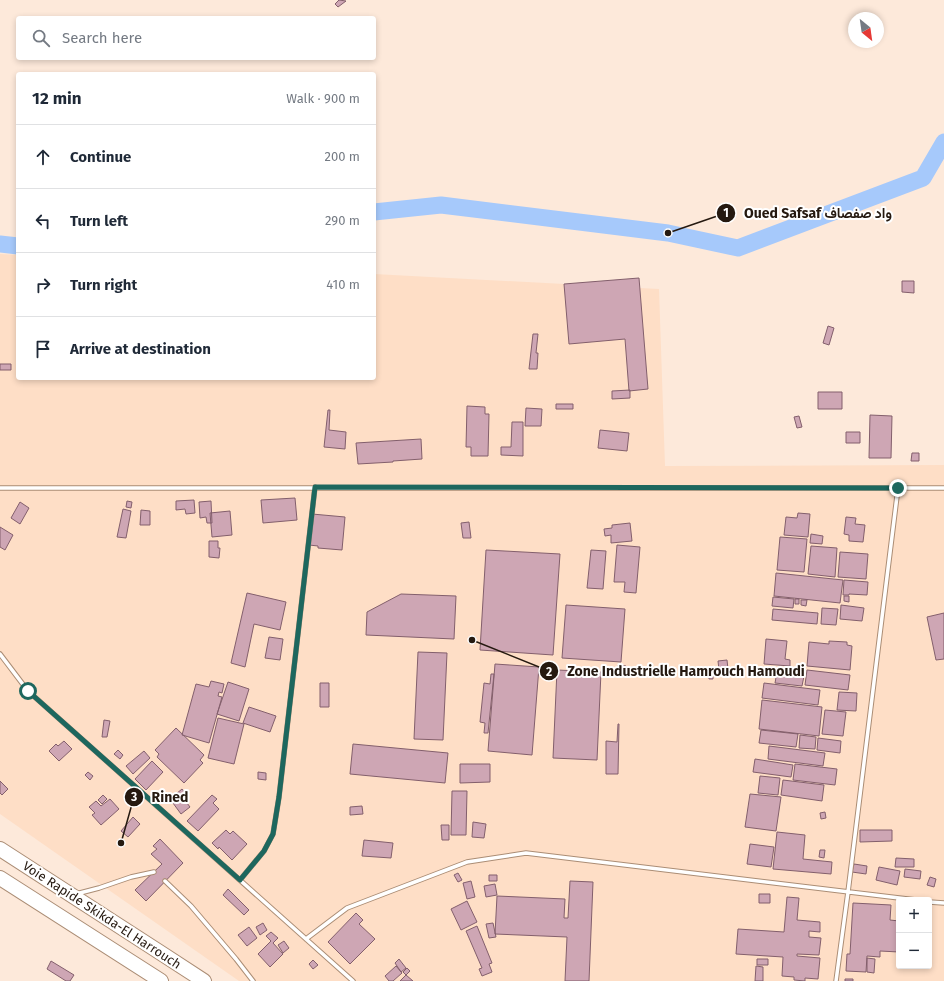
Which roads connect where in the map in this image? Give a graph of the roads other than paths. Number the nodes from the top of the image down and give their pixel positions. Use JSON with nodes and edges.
{"nodes":[{"id":1,"x":315,"y":487,"type":"junction"},
{"id":2,"x":0,"y":488,"type":"edge"},
{"id":3,"x":898,"y":488,"type":"junction"},
{"id":4,"x":944,"y":488,"type":"edge"},
{"id":5,"x":0,"y":654,"type":"edge"},
{"id":6,"x":0,"y":849,"type":"edge"},
{"id":7,"x":154,"y":872,"type":"dead end"},
{"id":8,"x":0,"y":878,"type":"edge"},
{"id":9,"x":240,"y":880,"type":"junction"},
{"id":10,"x":165,"y":881,"type":"dead end"},
{"id":11,"x":848,"y":892,"type":"junction"},
{"id":12,"x":72,"y":895,"type":"junction"},
{"id":13,"x":896,"y":898,"type":"edge"},
{"id":14,"x":932,"y":902,"type":"edge"},
{"id":15,"x":944,"y":903,"type":"edge"},
{"id":16,"x":306,"y":939,"type":"junction"},
{"id":17,"x":161,"y":981,"type":"edge"},
{"id":18,"x":204,"y":981,"type":"edge"},
{"id":19,"x":253,"y":981,"type":"edge"},
{"id":20,"x":353,"y":981,"type":"edge"},
{"id":21,"x":836,"y":981,"type":"edge"}],
"edges":[{"from":1,"to":2,"type":"lane"},
{"from":1,"to":3,"type":"lane"},
{"from":1,"to":9,"type":"lane"},
{"from":3,"to":4,"type":"lane"},
{"from":3,"to":11,"type":"lane"},
{"from":5,"to":9,"type":"lane"},
{"from":6,"to":12,"type":"highway","name":"Voie Rapide Skikda-El Harrouch"},
{"from":7,"to":12,"type":"lane"},
{"from":8,"to":17,"type":"highway","name":"Voie Rapide Skikda-El Harrouch"},
{"from":9,"to":16,"type":"lane"},
{"from":10,"to":19,"type":"lane"},
{"from":11,"to":13,"type":"lane"},
{"from":11,"to":16,"type":"lane"},
{"from":11,"to":21,"type":"lane"},
{"from":12,"to":18,"type":"highway","name":"Voie Rapide Skikda-El Harrouch"},
{"from":14,"to":15,"type":"lane"},
{"from":16,"to":20,"type":"lane"}]}
